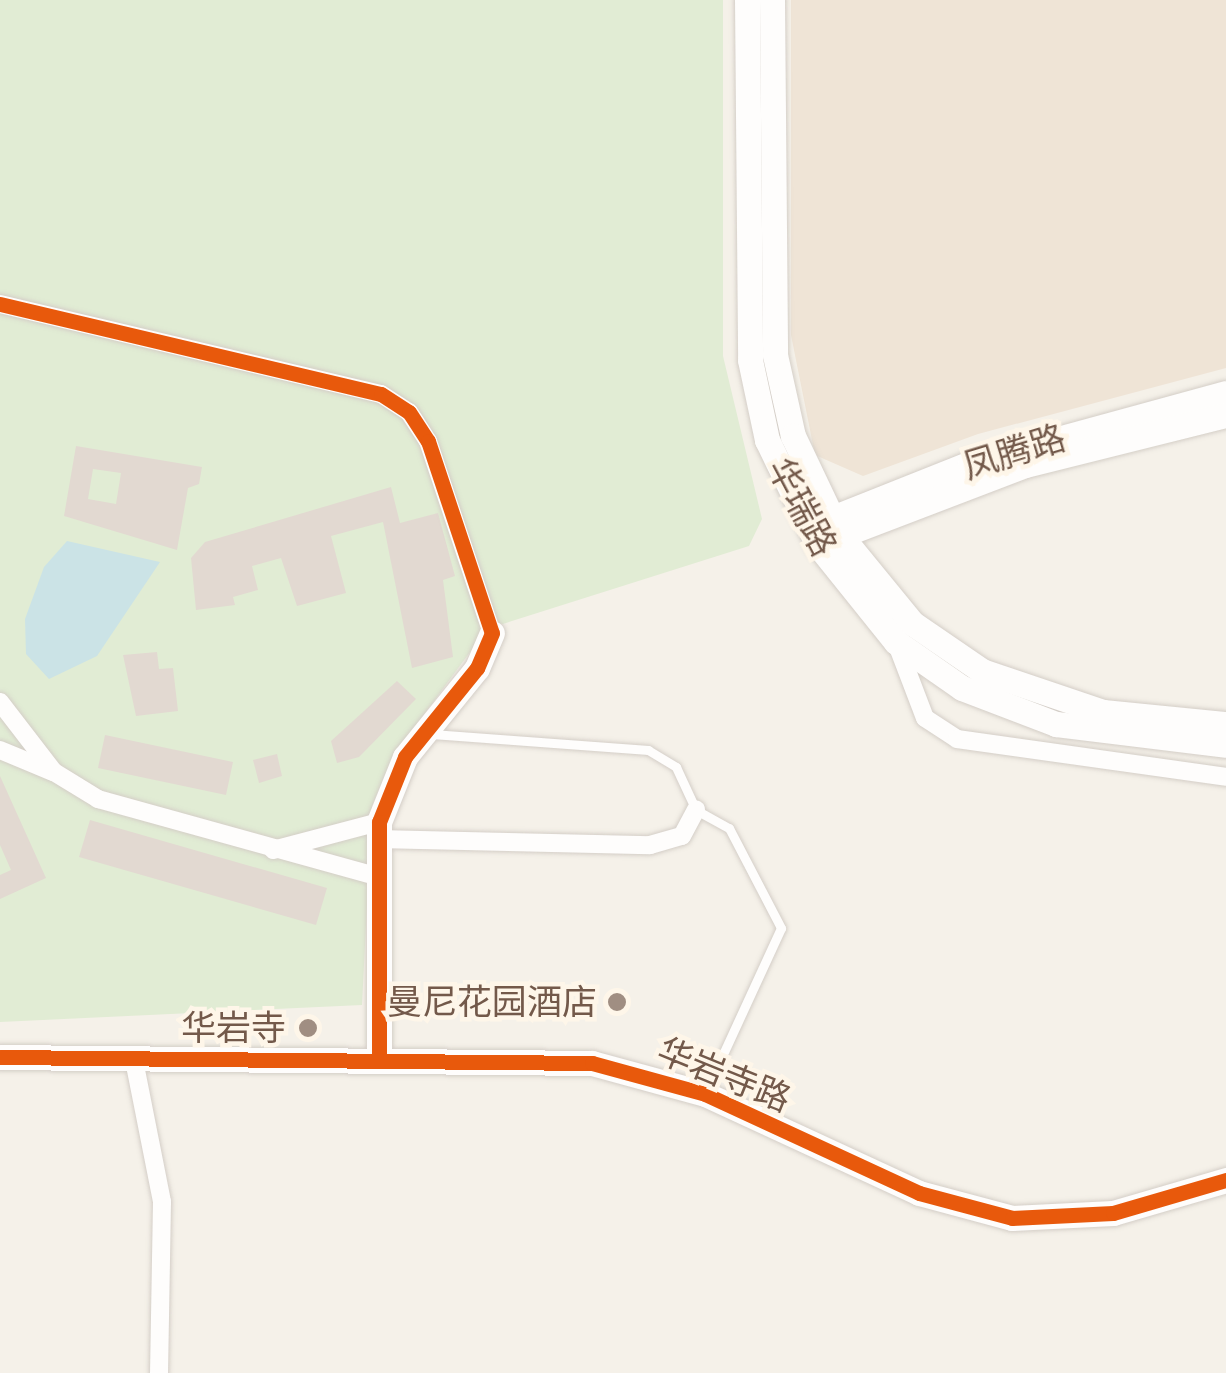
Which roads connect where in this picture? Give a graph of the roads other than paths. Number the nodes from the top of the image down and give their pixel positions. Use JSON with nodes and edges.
{"nodes":[{"id":1,"x":747,"y":0,"type":"edge"},
{"id":2,"x":772,"y":0,"type":"edge"},
{"id":3,"x":0,"y":304,"type":"edge"},
{"id":4,"x":1226,"y":394,"type":"edge"},
{"id":5,"x":1226,"y":416,"type":"edge"},
{"id":6,"x":824,"y":532,"type":"junction"},
{"id":7,"x":492,"y":633,"type":"joint"},
{"id":8,"x":896,"y":642,"type":"junction"},
{"id":9,"x":0,"y":702,"type":"edge"},
{"id":10,"x":1226,"y":724,"type":"edge"},
{"id":11,"x":424,"y":733,"type":"junction"},
{"id":12,"x":1226,"y":746,"type":"edge"},
{"id":13,"x":0,"y":750,"type":"edge"},
{"id":14,"x":54,"y":772,"type":"junction"},
{"id":15,"x":1226,"y":777,"type":"edge"},
{"id":16,"x":696,"y":810,"type":"junction"},
{"id":17,"x":378,"y":831,"type":"junction"},
{"id":18,"x":269,"y":851,"type":"junction"},
{"id":19,"x":375,"y":876,"type":"junction"},
{"id":20,"x":0,"y":1042,"type":"edge"},
{"id":21,"x":379,"y":1047,"type":"junction"},
{"id":22,"x":133,"y":1055,"type":"junction"},
{"id":23,"x":0,"y":1057,"type":"edge"},
{"id":24,"x":707,"y":1088,"type":"junction"},
{"id":25,"x":1226,"y":1165,"type":"edge"},
{"id":26,"x":1226,"y":1180,"type":"edge"},
{"id":27,"x":159,"y":1373,"type":"edge"}],
"edges":[{"from":1,"to":6,"type":"street","name":"华瑞路"},
{"from":2,"to":6,"type":"street","name":"华瑞路"},
{"from":3,"to":7,"type":"street"},
{"from":4,"to":6,"type":"street","name":"凤腾路"},
{"from":5,"to":6,"type":"street","name":"凤腾路"},
{"from":6,"to":8,"type":"street","name":"华瑞路"},
{"from":6,"to":10,"type":"street","name":"华瑞路"},
{"from":7,"to":11,"type":"street"},
{"from":8,"to":12,"type":"street","name":"华瑞路"},
{"from":8,"to":15,"type":"street"},
{"from":9,"to":14,"type":"street"},
{"from":11,"to":16,"type":"lane"},
{"from":11,"to":17,"type":"street"},
{"from":13,"to":14,"type":"street"},
{"from":14,"to":18,"type":"street"},
{"from":16,"to":17,"type":"street"},
{"from":16,"to":24,"type":"lane"},
{"from":17,"to":18,"type":"street"},
{"from":17,"to":19,"type":"street"},
{"from":18,"to":19,"type":"street"},
{"from":19,"to":21,"type":"street"},
{"from":20,"to":21,"type":"street","name":"华岩寺路"},
{"from":21,"to":22,"type":"street","name":"华岩寺路"},
{"from":21,"to":24,"type":"street","name":"华岩寺路"},
{"from":22,"to":23,"type":"street","name":"华岩寺路"},
{"from":22,"to":27,"type":"street"},
{"from":24,"to":25,"type":"street","name":"华岩寺路"},
{"from":24,"to":26,"type":"street","name":"华岩寺路"}]}
